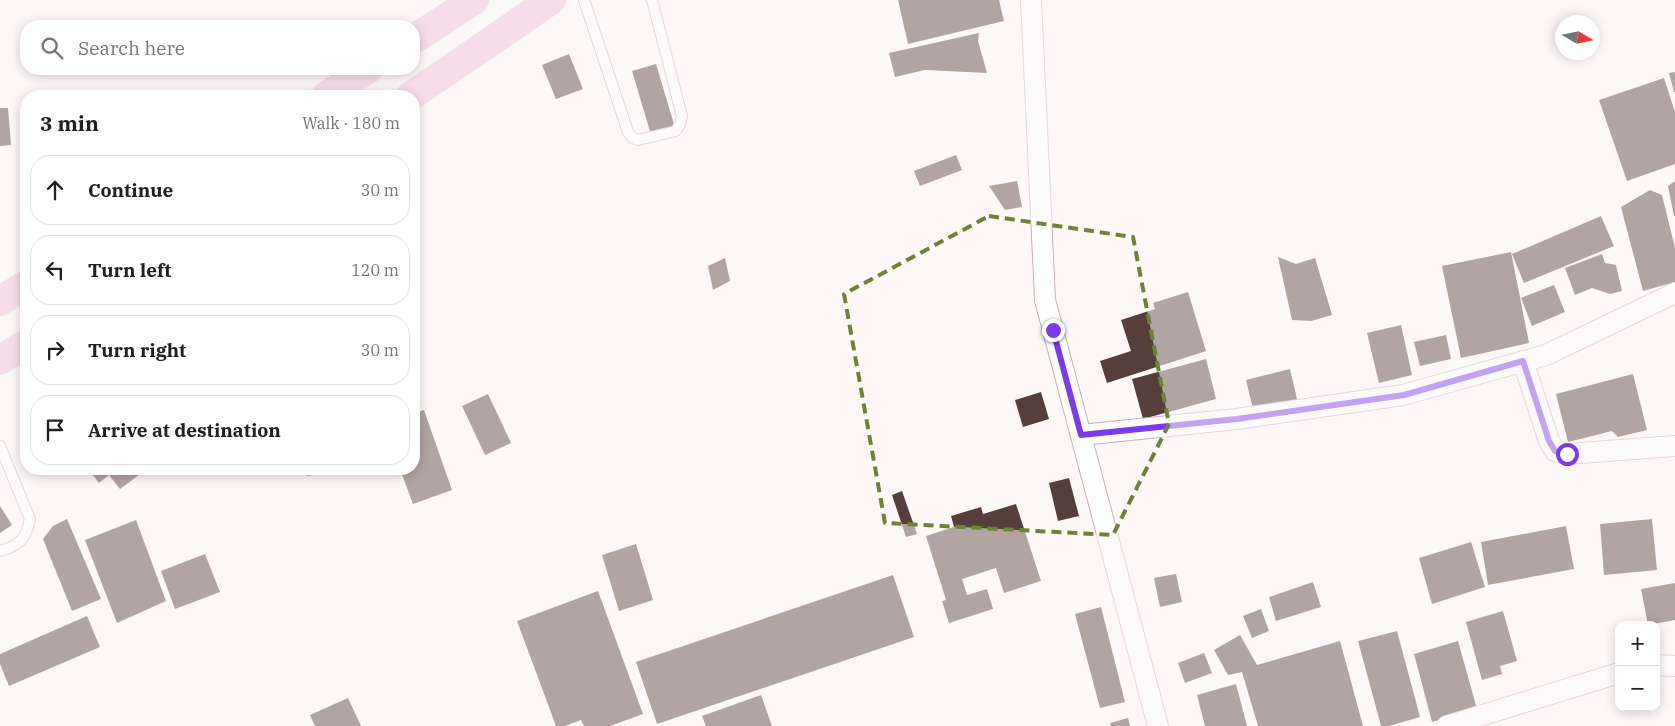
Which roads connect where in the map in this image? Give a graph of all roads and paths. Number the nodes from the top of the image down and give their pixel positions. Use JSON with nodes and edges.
{"nodes":[{"id":1,"x":474,"y":0,"type":"edge"},
{"id":2,"x":551,"y":0,"type":"edge"},
{"id":3,"x":584,"y":0,"type":"edge"},
{"id":4,"x":652,"y":0,"type":"edge"},
{"id":5,"x":1031,"y":0,"type":"edge"},
{"id":6,"x":420,"y":35,"type":"edge"},
{"id":7,"x":359,"y":75,"type":"edge"},
{"id":8,"x":335,"y":90,"type":"edge"},
{"id":9,"x":420,"y":90,"type":"edge"},
{"id":10,"x":20,"y":289,"type":"edge"},
{"id":11,"x":1675,"y":293,"type":"edge"},
{"id":12,"x":0,"y":301,"type":"edge"},
{"id":13,"x":20,"y":348,"type":"edge"},
{"id":14,"x":0,"y":360,"type":"edge"},
{"id":15,"x":1523,"y":361,"type":"junction"},
{"id":16,"x":1081,"y":435,"type":"junction"},
{"id":17,"x":1675,"y":446,"type":"edge"},
{"id":18,"x":1,"y":450,"type":"edge"},
{"id":19,"x":0,"y":551,"type":"edge"},
{"id":20,"x":1660,"y":665,"type":"edge"},
{"id":21,"x":1675,"y":666,"type":"edge"},
{"id":22,"x":1615,"y":674,"type":"edge"},
{"id":23,"x":1158,"y":726,"type":"edge"},
{"id":24,"x":1447,"y":726,"type":"edge"}],
"edges":[{"from":1,"to":6,"type":"main road"},
{"from":2,"to":9,"type":"main road"},
{"from":3,"to":4,"type":"lane"},
{"from":5,"to":16,"type":"street"},
{"from":7,"to":8,"type":"main road"},
{"from":10,"to":12,"type":"main road"},
{"from":11,"to":15,"type":"street"},
{"from":13,"to":14,"type":"main road"},
{"from":15,"to":16,"type":"street"},
{"from":15,"to":17,"type":"street"},
{"from":16,"to":23,"type":"street"},
{"from":18,"to":19,"type":"lane"},
{"from":20,"to":21,"type":"street"},
{"from":22,"to":24,"type":"street"}]}
